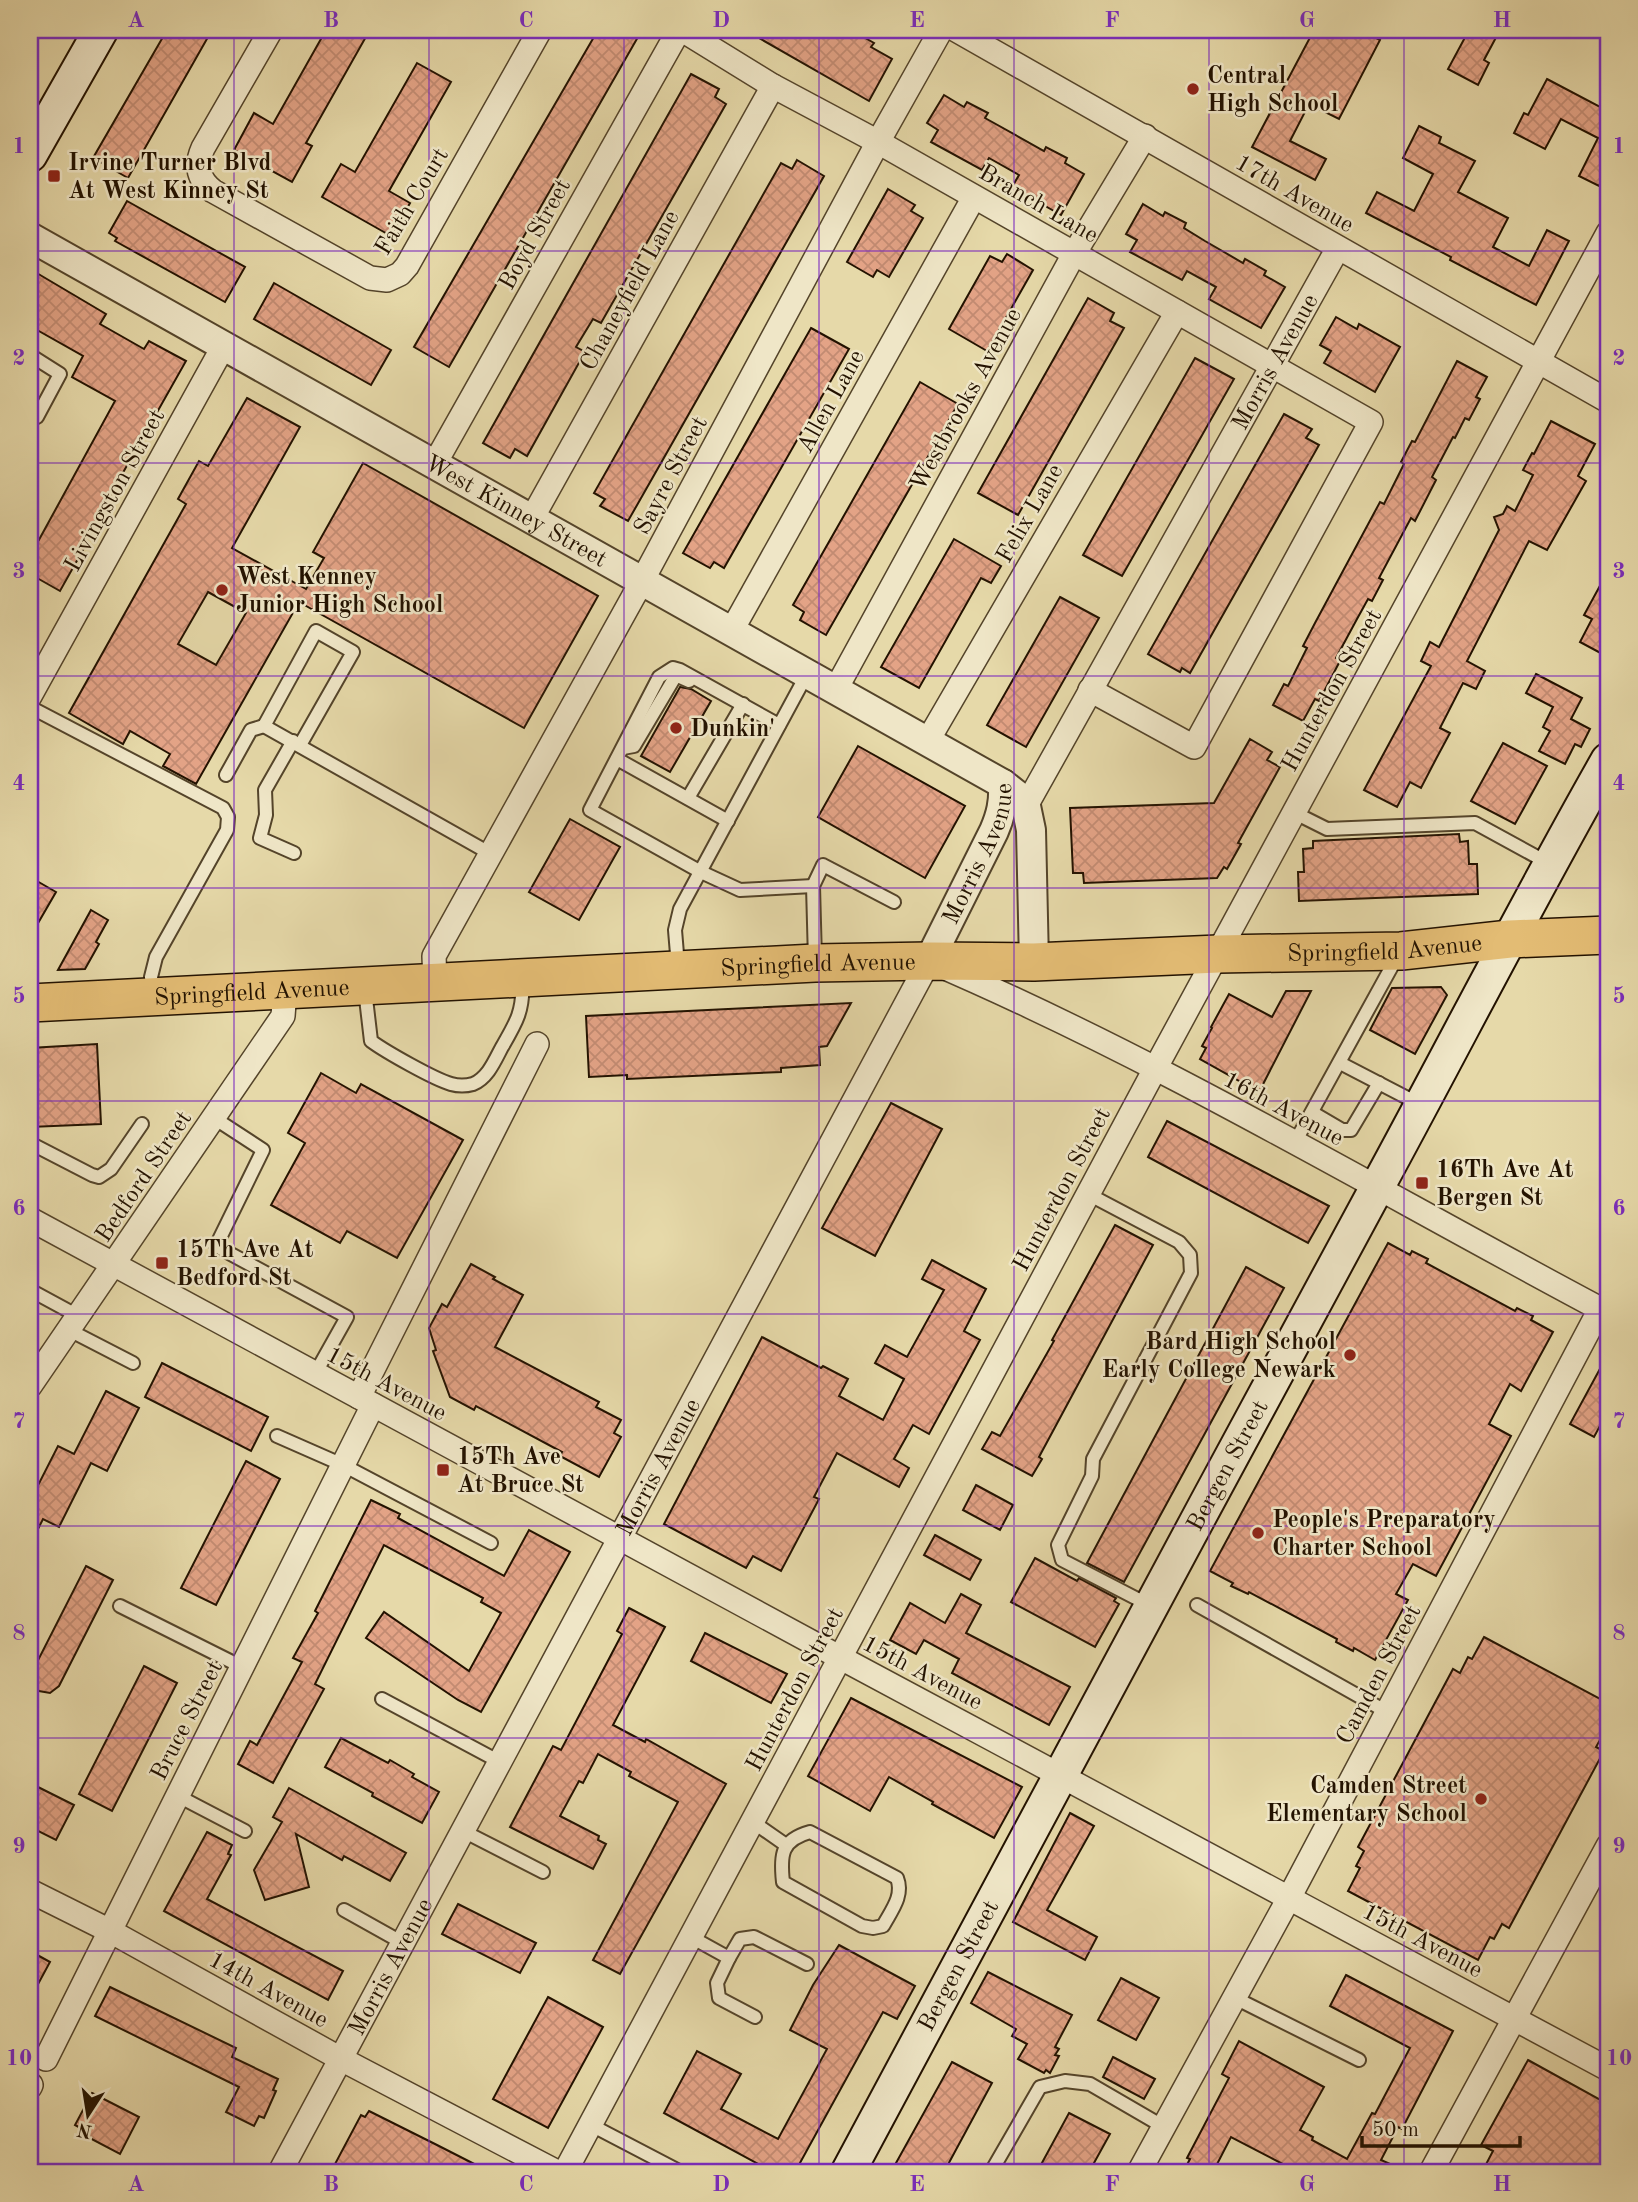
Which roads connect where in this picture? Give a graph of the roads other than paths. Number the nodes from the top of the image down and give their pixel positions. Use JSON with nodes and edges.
{"nodes":[{"id":1,"x":102,"y":30,"type":"edge"},
{"id":2,"x":271,"y":30,"type":"edge"},
{"id":3,"x":540,"y":30,"type":"edge"},
{"id":4,"x":680,"y":30,"type":"edge"},
{"id":5,"x":941,"y":30,"type":"edge"},
{"id":6,"x":956,"y":30,"type":"edge"},
{"id":7,"x":773,"y":86,"type":"junction"},
{"id":8,"x":1145,"y":136,"type":"junction"},
{"id":9,"x":878,"y":142,"type":"junction"},
{"id":10,"x":30,"y":155,"type":"edge"},
{"id":11,"x":974,"y":197,"type":"junction"},
{"id":12,"x":1608,"y":233,"type":"edge"},
{"id":13,"x":30,"y":237,"type":"edge"},
{"id":14,"x":1338,"y":248,"type":"junction"},
{"id":15,"x":1074,"y":254,"type":"junction"},
{"id":16,"x":1177,"y":312,"type":"junction"},
{"id":17,"x":223,"y":347,"type":"junction"},
{"id":18,"x":30,"y":355,"type":"edge"},
{"id":19,"x":1540,"y":363,"type":"junction"},
{"id":20,"x":1272,"y":366,"type":"junction"},
{"id":21,"x":1608,"y":401,"type":"edge"},
{"id":22,"x":30,"y":414,"type":"edge"},
{"id":23,"x":434,"y":465,"type":"junction"},
{"id":24,"x":531,"y":520,"type":"junction"},
{"id":25,"x":642,"y":581,"type":"junction"},
{"id":26,"x":732,"y":630,"type":"junction"},
{"id":27,"x":807,"y":673,"type":"junction"},
{"id":28,"x":836,"y":689,"type":"junction"},
{"id":29,"x":1090,"y":690,"type":"junction"},
{"id":30,"x":30,"y":696,"type":"edge"},
{"id":31,"x":743,"y":704,"type":"junction"},
{"id":32,"x":30,"y":707,"type":"edge"},
{"id":33,"x":779,"y":725,"type":"junction"},
{"id":34,"x":264,"y":726,"type":"junction"},
{"id":35,"x":927,"y":741,"type":"junction"},
{"id":36,"x":296,"y":743,"type":"junction"},
{"id":37,"x":620,"y":754,"type":"junction"},
{"id":38,"x":1608,"y":760,"type":"edge"},
{"id":39,"x":226,"y":775,"type":"dead end"},
{"id":40,"x":1003,"y":784,"type":"junction"},
{"id":41,"x":688,"y":797,"type":"junction"},
{"id":42,"x":1026,"y":806,"type":"junction"},
{"id":43,"x":1295,"y":813,"type":"junction"},
{"id":44,"x":728,"y":821,"type":"junction"},
{"id":45,"x":294,"y":853,"type":"dead end"},
{"id":46,"x":491,"y":854,"type":"junction"},
{"id":47,"x":1550,"y":864,"type":"junction"},
{"id":48,"x":701,"y":872,"type":"junction"},
{"id":49,"x":813,"y":886,"type":"junction"},
{"id":50,"x":894,"y":902,"type":"dead end"},
{"id":51,"x":1608,"y":935,"type":"edge"},
{"id":52,"x":1510,"y":939,"type":"junction"},
{"id":53,"x":1401,"y":951,"type":"junction"},
{"id":54,"x":1218,"y":954,"type":"junction"},
{"id":55,"x":929,"y":961,"type":"junction"},
{"id":56,"x":1034,"y":962,"type":"junction"},
{"id":57,"x":815,"y":963,"type":"junction"},
{"id":58,"x":678,"y":970,"type":"junction"},
{"id":59,"x":522,"y":978,"type":"junction"},
{"id":60,"x":435,"y":982,"type":"junction"},
{"id":61,"x":365,"y":986,"type":"junction"},
{"id":62,"x":285,"y":990,"type":"junction"},
{"id":63,"x":153,"y":997,"type":"junction"},
{"id":64,"x":30,"y":1003,"type":"edge"},
{"id":65,"x":537,"y":1044,"type":"dead end"},
{"id":66,"x":1340,"y":1063,"type":"junction"},
{"id":67,"x":1155,"y":1069,"type":"junction"},
{"id":68,"x":1380,"y":1083,"type":"junction"},
{"id":69,"x":1421,"y":1106,"type":"junction"},
{"id":70,"x":1313,"y":1113,"type":"junction"},
{"id":71,"x":214,"y":1118,"type":"junction"},
{"id":72,"x":142,"y":1124,"type":"dead end"},
{"id":73,"x":30,"y":1143,"type":"edge"},
{"id":74,"x":1294,"y":1144,"type":"junction"},
{"id":75,"x":1377,"y":1188,"type":"junction"},
{"id":76,"x":1088,"y":1194,"type":"junction"},
{"id":77,"x":30,"y":1219,"type":"edge"},
{"id":78,"x":114,"y":1265,"type":"junction"},
{"id":79,"x":30,"y":1290,"type":"edge"},
{"id":80,"x":1605,"y":1305,"type":"edge"},
{"id":81,"x":74,"y":1323,"type":"junction"},
{"id":82,"x":132,"y":1363,"type":"dead end"},
{"id":83,"x":315,"y":1374,"type":"junction"},
{"id":84,"x":30,"y":1386,"type":"edge"},
{"id":85,"x":366,"y":1401,"type":"junction"},
{"id":86,"x":277,"y":1436,"type":"dead end"},
{"id":87,"x":343,"y":1465,"type":"junction"},
{"id":88,"x":620,"y":1538,"type":"junction"},
{"id":89,"x":491,"y":1543,"type":"dead end"},
{"id":90,"x":1150,"y":1605,"type":"junction"},
{"id":91,"x":1197,"y":1605,"type":"dead end"},
{"id":92,"x":120,"y":1606,"type":"dead end"},
{"id":93,"x":841,"y":1658,"type":"junction"},
{"id":94,"x":242,"y":1667,"type":"junction"},
{"id":95,"x":382,"y":1699,"type":"dead end"},
{"id":96,"x":1387,"y":1712,"type":"junction"},
{"id":97,"x":500,"y":1762,"type":"junction"},
{"id":98,"x":1059,"y":1774,"type":"junction"},
{"id":99,"x":178,"y":1796,"type":"junction"},
{"id":100,"x":752,"y":1822,"type":"junction"},
{"id":101,"x":245,"y":1831,"type":"dead end"},
{"id":102,"x":463,"y":1831,"type":"junction"},
{"id":103,"x":786,"y":1845,"type":"junction"},
{"id":104,"x":1608,"y":1846,"type":"edge"},
{"id":105,"x":543,"y":1872,"type":"dead end"},
{"id":106,"x":30,"y":1891,"type":"edge"},
{"id":107,"x":1289,"y":1898,"type":"junction"},
{"id":108,"x":344,"y":1910,"type":"dead end"},
{"id":109,"x":110,"y":1931,"type":"junction"},
{"id":110,"x":691,"y":1937,"type":"junction"},
{"id":111,"x":403,"y":1943,"type":"junction"},
{"id":112,"x":729,"y":1958,"type":"junction"},
{"id":113,"x":807,"y":1964,"type":"dead end"},
{"id":114,"x":1235,"y":1998,"type":"junction"},
{"id":115,"x":755,"y":2017,"type":"dead end"},
{"id":116,"x":1514,"y":2018,"type":"junction"},
{"id":117,"x":46,"y":2059,"type":"dead end"},
{"id":118,"x":341,"y":2059,"type":"junction"},
{"id":119,"x":1359,"y":2060,"type":"dead end"},
{"id":120,"x":1608,"y":2069,"type":"edge"},
{"id":121,"x":591,"y":2125,"type":"junction"},
{"id":122,"x":1164,"y":2127,"type":"junction"},
{"id":123,"x":280,"y":2172,"type":"edge"},
{"id":124,"x":557,"y":2172,"type":"edge"},
{"id":125,"x":565,"y":2172,"type":"edge"},
{"id":126,"x":681,"y":2172,"type":"edge"},
{"id":127,"x":848,"y":2172,"type":"edge"},
{"id":128,"x":991,"y":2172,"type":"edge"},
{"id":129,"x":1139,"y":2172,"type":"edge"},
{"id":130,"x":1430,"y":2172,"type":"edge"}],
"edges":[{"from":1,"to":10,"type":"main road"},
{"from":2,"to":3,"type":"street","name":"Faith Court"},
{"from":4,"to":7,"type":"street","name":"Branch Lane"},
{"from":4,"to":23,"type":"street","name":"Boyd Street"},
{"from":5,"to":9,"type":"street","name":"Sayre Street"},
{"from":6,"to":8,"type":"street","name":"17th Avenue"},
{"from":7,"to":9,"type":"street","name":"Branch Lane"},
{"from":7,"to":24,"type":"street","name":"Chaneyfield Lane"},
{"from":8,"to":14,"type":"street","name":"17th Avenue"},
{"from":8,"to":15,"type":"street","name":"Westbrooks Avenue"},
{"from":9,"to":11,"type":"street","name":"Branch Lane"},
{"from":9,"to":25,"type":"street","name":"Sayre Street"},
{"from":11,"to":15,"type":"street","name":"Branch Lane"},
{"from":11,"to":26,"type":"street","name":"Allen Lane"},
{"from":12,"to":19,"type":"street","name":"Hunterdon Street"},
{"from":13,"to":17,"type":"street","name":"West Kinney Street"},
{"from":14,"to":19,"type":"street","name":"17th Avenue"},
{"from":14,"to":20,"type":"street","name":"Morris Avenue"},
{"from":15,"to":16,"type":"street","name":"Branch Lane"},
{"from":15,"to":28,"type":"street","name":"Westbrooks Avenue"},
{"from":16,"to":20,"type":"street","name":"Branch Lane"},
{"from":16,"to":35,"type":"street","name":"Felix Lane"},
{"from":17,"to":23,"type":"street","name":"West Kinney Street"},
{"from":17,"to":30,"type":"street","name":"Livingston Street"},
{"from":18,"to":22,"type":"lane"},
{"from":19,"to":21,"type":"street","name":"17th Avenue"},
{"from":19,"to":43,"type":"street","name":"Hunterdon Street"},
{"from":20,"to":29,"type":"street","name":"Morris Avenue"},
{"from":20,"to":29,"type":"street","name":"Branch Lane"},
{"from":23,"to":24,"type":"street","name":"West Kinney Street"},
{"from":24,"to":25,"type":"street","name":"West Kinney Street"},
{"from":25,"to":26,"type":"street","name":"West Kinney Street"},
{"from":25,"to":46,"type":"street","name":"Sayre Street"},
{"from":26,"to":27,"type":"street","name":"West Kinney Street"},
{"from":27,"to":28,"type":"street","name":"West Kinney Street"},
{"from":27,"to":33,"type":"lane"},
{"from":28,"to":35,"type":"street","name":"West Kinney Street"},
{"from":29,"to":42,"type":"street","name":"Morris Avenue"},
{"from":31,"to":33,"type":"lane"},
{"from":31,"to":37,"type":"lane"},
{"from":31,"to":41,"type":"lane"},
{"from":32,"to":63,"type":"lane"},
{"from":33,"to":44,"type":"lane"},
{"from":34,"to":36,"type":"lane"},
{"from":34,"to":36,"type":"lane"},
{"from":34,"to":39,"type":"lane"},
{"from":35,"to":40,"type":"street","name":"West Kinney Street"},
{"from":36,"to":45,"type":"lane"},
{"from":36,"to":46,"type":"lane"},
{"from":37,"to":41,"type":"lane"},
{"from":37,"to":48,"type":"lane"},
{"from":38,"to":47,"type":"main road","name":"Bergen Street"},
{"from":40,"to":42,"type":"street","name":"Morris Avenue"},
{"from":40,"to":55,"type":"street","name":"Morris Avenue"},
{"from":41,"to":44,"type":"lane"},
{"from":42,"to":56,"type":"street","name":"Morris Avenue"},
{"from":43,"to":47,"type":"lane"},
{"from":43,"to":54,"type":"street","name":"Hunterdon Street"},
{"from":44,"to":48,"type":"lane"},
{"from":46,"to":60,"type":"street","name":"Sayre Street"},
{"from":47,"to":52,"type":"main road","name":"Bergen Street"},
{"from":48,"to":49,"type":"lane"},
{"from":48,"to":58,"type":"lane"},
{"from":49,"to":50,"type":"lane"},
{"from":49,"to":57,"type":"lane"},
{"from":51,"to":52,"type":"main road","name":"Springfield Avenue"},
{"from":52,"to":53,"type":"main road","name":"Springfield Avenue"},
{"from":52,"to":69,"type":"main road","name":"Bergen Street"},
{"from":53,"to":54,"type":"main road","name":"Springfield Avenue"},
{"from":53,"to":66,"type":"lane"},
{"from":54,"to":56,"type":"main road","name":"Springfield Avenue"},
{"from":54,"to":67,"type":"street","name":"Hunterdon Street"},
{"from":55,"to":56,"type":"main road","name":"Springfield Avenue"},
{"from":55,"to":57,"type":"main road","name":"Springfield Avenue"},
{"from":55,"to":67,"type":"street","name":"16th Avenue"},
{"from":55,"to":88,"type":"street","name":"Morris Avenue"},
{"from":57,"to":58,"type":"main road","name":"Springfield Avenue"},
{"from":58,"to":59,"type":"main road","name":"Springfield Avenue"},
{"from":59,"to":60,"type":"main road","name":"Springfield Avenue"},
{"from":59,"to":61,"type":"lane"},
{"from":60,"to":61,"type":"main road","name":"Springfield Avenue"},
{"from":61,"to":62,"type":"main road","name":"Springfield Avenue"},
{"from":62,"to":63,"type":"main road","name":"Springfield Avenue"},
{"from":62,"to":71,"type":"street","name":"Bedford Street"},
{"from":63,"to":64,"type":"main road","name":"Springfield Avenue"},
{"from":65,"to":85,"type":"street","name":"Bruce Street"},
{"from":66,"to":68,"type":"lane"},
{"from":66,"to":70,"type":"lane"},
{"from":67,"to":74,"type":"street","name":"16th Avenue"},
{"from":67,"to":76,"type":"street","name":"Hunterdon Street"},
{"from":68,"to":69,"type":"lane"},
{"from":68,"to":70,"type":"lane"},
{"from":69,"to":75,"type":"main road","name":"Bergen Street"},
{"from":70,"to":74,"type":"lane"},
{"from":71,"to":78,"type":"street","name":"Bedford Street"},
{"from":71,"to":83,"type":"lane"},
{"from":72,"to":73,"type":"lane"},
{"from":74,"to":75,"type":"street","name":"16th Avenue"},
{"from":75,"to":80,"type":"street","name":"16th Avenue"},
{"from":75,"to":90,"type":"main road","name":"Bergen Street"},
{"from":76,"to":90,"type":"lane"},
{"from":76,"to":93,"type":"street","name":"Hunterdon Street"},
{"from":77,"to":78,"type":"street","name":"15th Avenue"},
{"from":78,"to":81,"type":"street","name":"Bedford Street"},
{"from":78,"to":83,"type":"street","name":"15th Avenue"},
{"from":79,"to":81,"type":"lane"},
{"from":80,"to":96,"type":"street","name":"Camden Street"},
{"from":81,"to":82,"type":"lane"},
{"from":81,"to":84,"type":"street","name":"Bedford Street"},
{"from":83,"to":85,"type":"street","name":"15th Avenue"},
{"from":85,"to":87,"type":"street","name":"Bruce Street"},
{"from":85,"to":88,"type":"street","name":"15th Avenue"},
{"from":86,"to":87,"type":"lane"},
{"from":87,"to":89,"type":"lane"},
{"from":87,"to":94,"type":"street","name":"Bruce Street"},
{"from":88,"to":93,"type":"street","name":"15th Avenue"},
{"from":88,"to":97,"type":"street","name":"Morris Avenue"},
{"from":90,"to":98,"type":"main road","name":"Bergen Street"},
{"from":91,"to":96,"type":"lane"},
{"from":92,"to":94,"type":"lane"},
{"from":93,"to":98,"type":"street","name":"15th Avenue"},
{"from":93,"to":100,"type":"street","name":"Hunterdon Street"},
{"from":94,"to":99,"type":"street","name":"Bruce Street"},
{"from":95,"to":97,"type":"lane"},
{"from":96,"to":107,"type":"street","name":"Camden Street"},
{"from":97,"to":102,"type":"street","name":"Morris Avenue"},
{"from":98,"to":107,"type":"street","name":"15th Avenue"},
{"from":98,"to":127,"type":"main road","name":"Bergen Street"},
{"from":99,"to":101,"type":"lane"},
{"from":99,"to":109,"type":"street","name":"Bruce Street"},
{"from":100,"to":103,"type":"lane"},
{"from":100,"to":110,"type":"street","name":"Hunterdon Street"},
{"from":102,"to":105,"type":"lane"},
{"from":102,"to":111,"type":"street","name":"Morris Avenue"},
{"from":103,"to":103,"type":"lane"},
{"from":104,"to":116,"type":"street"},
{"from":106,"to":109,"type":"street","name":"14th Avenue"},
{"from":107,"to":114,"type":"street","name":"Camden Street"},
{"from":107,"to":116,"type":"street","name":"15th Avenue"},
{"from":108,"to":111,"type":"lane"},
{"from":109,"to":117,"type":"street","name":"Bruce Street"},
{"from":109,"to":118,"type":"street","name":"14th Avenue"},
{"from":110,"to":112,"type":"lane"},
{"from":110,"to":121,"type":"street","name":"Hunterdon Street"},
{"from":111,"to":118,"type":"street","name":"Morris Avenue"},
{"from":112,"to":113,"type":"lane"},
{"from":112,"to":115,"type":"lane"},
{"from":114,"to":119,"type":"lane"},
{"from":114,"to":122,"type":"street","name":"Camden Street"},
{"from":116,"to":120,"type":"street","name":"15th Avenue"},
{"from":116,"to":130,"type":"street"},
{"from":118,"to":123,"type":"street","name":"Morris Avenue"},
{"from":118,"to":124,"type":"street","name":"14th Avenue"},
{"from":121,"to":125,"type":"street","name":"Hunterdon Street"},
{"from":121,"to":126,"type":"lane"},
{"from":122,"to":128,"type":"lane"},
{"from":122,"to":129,"type":"street","name":"Camden Street"}]}
